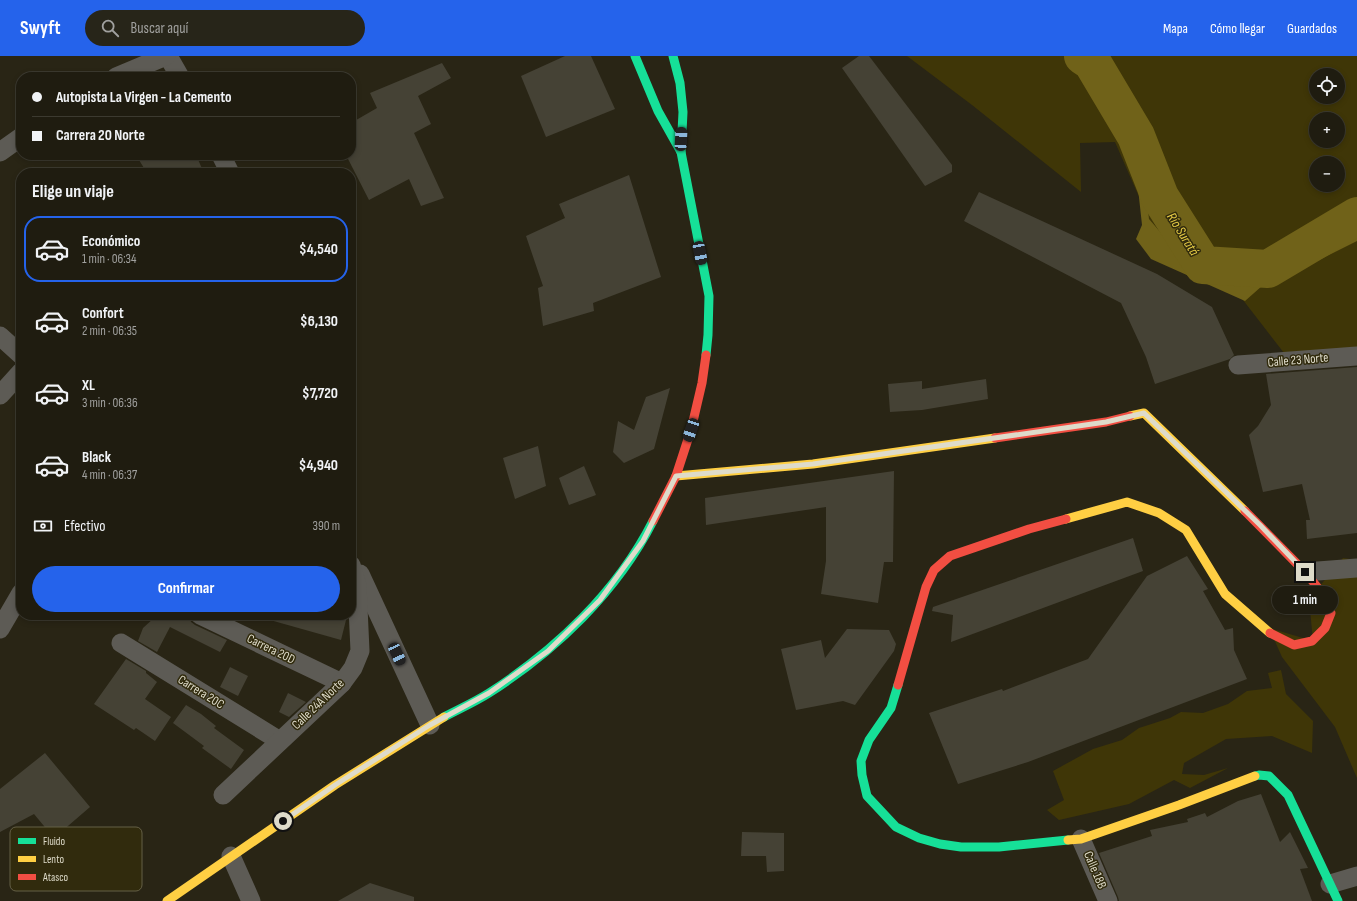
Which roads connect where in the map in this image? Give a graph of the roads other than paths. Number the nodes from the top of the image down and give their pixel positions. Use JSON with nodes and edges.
{"nodes":[{"id":1,"x":167,"y":56,"type":"edge"},
{"id":2,"x":635,"y":56,"type":"edge"},
{"id":3,"x":673,"y":56,"type":"edge"},
{"id":4,"x":128,"y":72,"type":"edge"},
{"id":5,"x":177,"y":72,"type":"edge"},
{"id":6,"x":16,"y":141,"type":"edge"},
{"id":7,"x":0,"y":152,"type":"edge"},
{"id":8,"x":681,"y":152,"type":"junction"},
{"id":9,"x":0,"y":336,"type":"edge"},
{"id":10,"x":16,"y":350,"type":"edge"},
{"id":11,"x":1357,"y":356,"type":"edge"},
{"id":12,"x":1238,"y":365,"type":"dead end"},
{"id":13,"x":16,"y":378,"type":"edge"},
{"id":14,"x":0,"y":396,"type":"edge"},
{"id":15,"x":676,"y":476,"type":"junction"},
{"id":16,"x":356,"y":566,"type":"edge"},
{"id":17,"x":1357,"y":568,"type":"edge"},
{"id":18,"x":1305,"y":572,"type":"junction"},
{"id":19,"x":16,"y":602,"type":"edge"},
{"id":20,"x":356,"y":606,"type":"edge"},
{"id":21,"x":210,"y":620,"type":"edge"},
{"id":22,"x":0,"y":629,"type":"edge"},
{"id":23,"x":121,"y":643,"type":"dead end"},
{"id":24,"x":342,"y":683,"type":"junction"},
{"id":25,"x":430,"y":725,"type":"junction"},
{"id":26,"x":280,"y":741,"type":"junction"},
{"id":27,"x":223,"y":795,"type":"dead end"},
{"id":28,"x":1082,"y":839,"type":"junction"},
{"id":29,"x":231,"y":856,"type":"junction"},
{"id":30,"x":1357,"y":876,"type":"edge"},
{"id":31,"x":1330,"y":884,"type":"junction"},
{"id":32,"x":166,"y":901,"type":"edge"},
{"id":33,"x":251,"y":901,"type":"edge"},
{"id":34,"x":1108,"y":901,"type":"edge"},
{"id":35,"x":1338,"y":901,"type":"edge"}],
"edges":[{"from":1,"to":4,"type":"street"},
{"from":1,"to":5,"type":"street"},
{"from":2,"to":8,"type":"street"},
{"from":3,"to":8,"type":"street"},
{"from":6,"to":7,"type":"street"},
{"from":8,"to":15,"type":"street"},
{"from":9,"to":10,"type":"street"},
{"from":11,"to":12,"type":"street","name":"Calle 23 Norte"},
{"from":13,"to":14,"type":"street"},
{"from":15,"to":18,"type":"street"},
{"from":15,"to":25,"type":"street"},
{"from":16,"to":25,"type":"street"},
{"from":17,"to":18,"type":"street"},
{"from":18,"to":28,"type":"street"},
{"from":19,"to":22,"type":"street"},
{"from":20,"to":24,"type":"street","name":"Calle 24A Norte"},
{"from":21,"to":24,"type":"street","name":"Carrera 20D"},
{"from":23,"to":26,"type":"street","name":"Carrera 20C"},
{"from":24,"to":26,"type":"street","name":"Calle 24A Norte"},
{"from":25,"to":29,"type":"street"},
{"from":26,"to":27,"type":"street","name":"Calle 24A Norte"},
{"from":28,"to":31,"type":"street"},
{"from":28,"to":34,"type":"street","name":"Calle 18B"},
{"from":29,"to":32,"type":"street"},
{"from":29,"to":33,"type":"street"},
{"from":30,"to":31,"type":"street"},
{"from":31,"to":35,"type":"street"}]}
